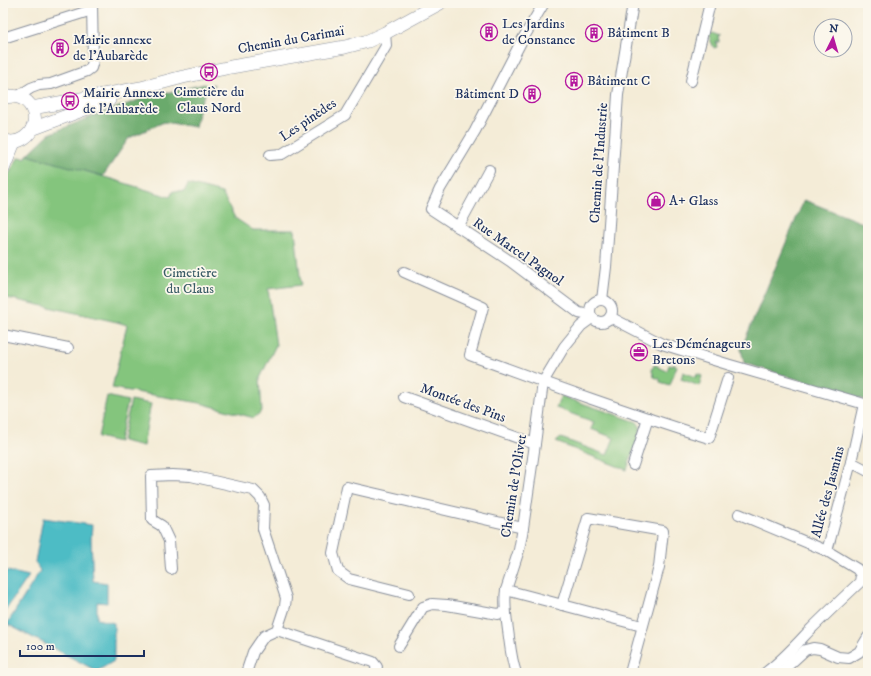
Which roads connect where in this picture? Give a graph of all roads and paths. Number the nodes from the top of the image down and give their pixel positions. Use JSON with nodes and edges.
{"nodes":[{"id":1,"x":440,"y":3,"type":"edge"},
{"id":2,"x":544,"y":3,"type":"edge"},
{"id":3,"x":633,"y":3,"type":"edge"},
{"id":4,"x":710,"y":3,"type":"edge"},
{"id":5,"x":92,"y":6,"type":"edge"},
{"id":6,"x":385,"y":33,"type":"junction"},
{"id":7,"x":3,"y":38,"type":"edge"},
{"id":8,"x":691,"y":81,"type":"dead end"},
{"id":9,"x":141,"y":88,"type":"junction"},
{"id":10,"x":17,"y":97,"type":"junction"},
{"id":11,"x":3,"y":98,"type":"edge"},
{"id":12,"x":32,"y":108,"type":"junction"},
{"id":13,"x":32,"y":129,"type":"junction"},
{"id":14,"x":9,"y":141,"type":"edge"},
{"id":15,"x":270,"y":155,"type":"dead end"},
{"id":16,"x":3,"y":169,"type":"edge"},
{"id":17,"x":489,"y":170,"type":"dead end"},
{"id":18,"x":458,"y":227,"type":"junction"},
{"id":19,"x":404,"y":272,"type":"dead end"},
{"id":20,"x":602,"y":300,"type":"junction"},
{"id":21,"x":591,"y":316,"type":"junction"},
{"id":22,"x":610,"y":317,"type":"junction"},
{"id":23,"x":3,"y":335,"type":"edge"},
{"id":24,"x":68,"y":348,"type":"dead end"},
{"id":25,"x":728,"y":378,"type":"dead end"},
{"id":26,"x":543,"y":382,"type":"junction"},
{"id":27,"x":404,"y":397,"type":"dead end"},
{"id":28,"x":866,"y":405,"type":"edge"},
{"id":29,"x":648,"y":418,"type":"junction"},
{"id":30,"x":535,"y":444,"type":"junction"},
{"id":31,"x":851,"y":462,"type":"junction"},
{"id":32,"x":633,"y":465,"type":"dead end"},
{"id":33,"x":868,"y":471,"type":"edge"},
{"id":34,"x":739,"y":514,"type":"dead end"},
{"id":35,"x":523,"y":528,"type":"junction"},
{"id":36,"x":827,"y":551,"type":"junction"},
{"id":37,"x":171,"y":569,"type":"dead end"},
{"id":38,"x":506,"y":590,"type":"junction"},
{"id":39,"x":409,"y":594,"type":"dead end"},
{"id":40,"x":562,"y":605,"type":"junction"},
{"id":41,"x":505,"y":612,"type":"junction"},
{"id":42,"x":642,"y":626,"type":"junction"},
{"id":43,"x":277,"y":630,"type":"junction"},
{"id":44,"x":868,"y":637,"type":"edge"},
{"id":45,"x":399,"y":646,"type":"dead end"},
{"id":46,"x":246,"y":673,"type":"edge"},
{"id":47,"x":375,"y":673,"type":"edge"},
{"id":48,"x":516,"y":673,"type":"edge"},
{"id":49,"x":630,"y":673,"type":"edge"},
{"id":50,"x":765,"y":673,"type":"edge"},
{"id":51,"x":780,"y":673,"type":"edge"}],
"edges":[{"from":1,"to":6,"type":"main road","name":"Chemin du Carimaï"},
{"from":2,"to":18,"type":"street","name":"Rue Marcel Pagnol"},
{"from":3,"to":20,"type":"street","name":"Chemin de l'Industrie"},
{"from":4,"to":8,"type":"street"},
{"from":5,"to":7,"type":"street"},
{"from":5,"to":10,"type":"street"},
{"from":6,"to":9,"type":"main road","name":"Chemin du Carimaï"},
{"from":6,"to":15,"type":"street","name":"Les pinèdes"},
{"from":9,"to":12,"type":"main road","name":"Chemin du Carimaï"},
{"from":9,"to":13,"type":"main road","name":"Chemin du Carimaï"},
{"from":10,"to":11,"type":"main road"},
{"from":10,"to":12,"type":"main road"},
{"from":12,"to":13,"type":"main road"},
{"from":13,"to":14,"type":"main road","name":"Chemin du Carimaï"},
{"from":14,"to":16,"type":"main road"},
{"from":17,"to":18,"type":"street"},
{"from":18,"to":21,"type":"street","name":"Rue Marcel Pagnol"},
{"from":19,"to":26,"type":"street"},
{"from":20,"to":21,"type":"street"},
{"from":20,"to":22,"type":"street"},
{"from":21,"to":22,"type":"street"},
{"from":21,"to":26,"type":"street","name":"Chemin de l'Olivet"},
{"from":22,"to":28,"type":"street"},
{"from":23,"to":24,"type":"street"},
{"from":25,"to":29,"type":"street"},
{"from":26,"to":29,"type":"street"},
{"from":26,"to":30,"type":"street","name":"Chemin de l'Olivet"},
{"from":27,"to":30,"type":"street","name":"Montée des Pins"},
{"from":28,"to":31,"type":"street","name":"Allée des Jasmins"},
{"from":29,"to":32,"type":"street"},
{"from":30,"to":35,"type":"street","name":"Chemin de l'Olivet"},
{"from":31,"to":33,"type":"street"},
{"from":31,"to":36,"type":"street","name":"Allée des Jasmins"},
{"from":34,"to":36,"type":"street"},
{"from":35,"to":38,"type":"street","name":"Chemin de l'Olivet"},
{"from":35,"to":39,"type":"street"},
{"from":36,"to":50,"type":"street","name":"Allée des Jasmins"},
{"from":37,"to":43,"type":"street"},
{"from":38,"to":40,"type":"street"},
{"from":38,"to":41,"type":"street","name":"Chemin de l'Olivet"},
{"from":40,"to":42,"type":"street"},
{"from":40,"to":42,"type":"street"},
{"from":41,"to":45,"type":"street"},
{"from":41,"to":48,"type":"street","name":"Chemin de l'Olivet"},
{"from":42,"to":49,"type":"street"},
{"from":43,"to":46,"type":"street"},
{"from":43,"to":47,"type":"street"},
{"from":44,"to":51,"type":"street"}]}
